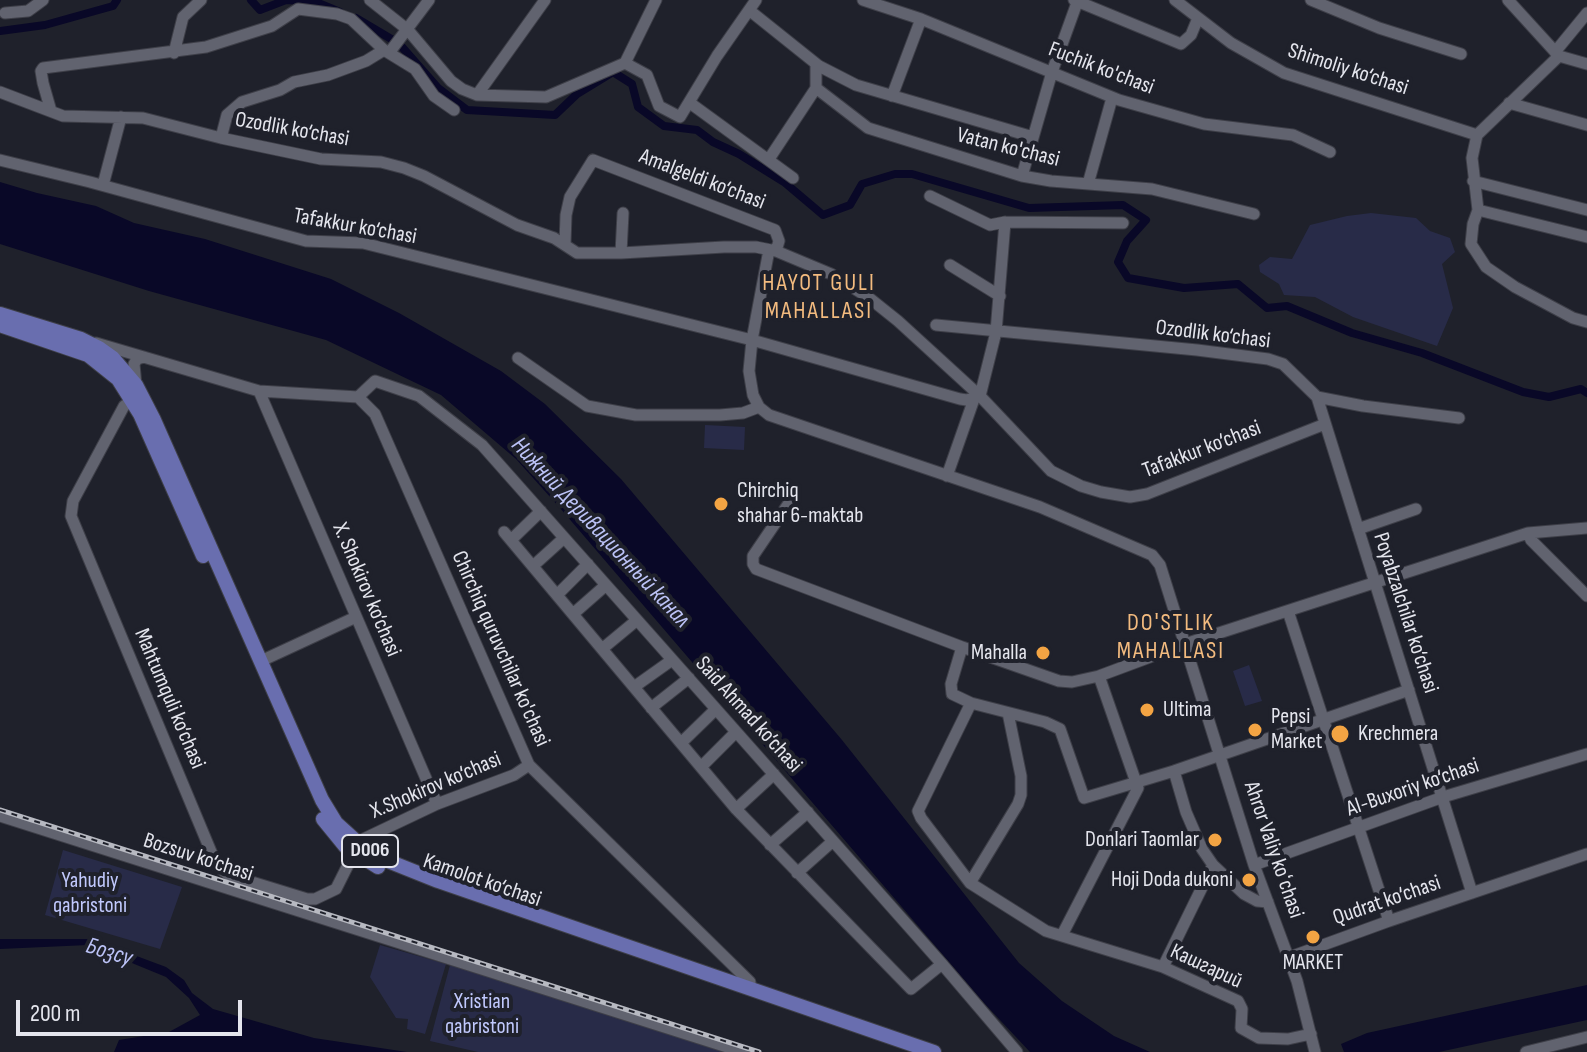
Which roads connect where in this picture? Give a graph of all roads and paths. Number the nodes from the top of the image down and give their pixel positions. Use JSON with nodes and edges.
{"nodes":[{"id":1,"x":43,"y":0,"type":"edge"},
{"id":2,"x":201,"y":0,"type":"edge"},
{"id":3,"x":370,"y":0,"type":"edge"},
{"id":4,"x":429,"y":0,"type":"edge"},
{"id":5,"x":545,"y":0,"type":"edge"},
{"id":6,"x":656,"y":0,"type":"edge"},
{"id":7,"x":863,"y":0,"type":"edge"},
{"id":8,"x":1076,"y":0,"type":"edge"},
{"id":9,"x":1175,"y":0,"type":"edge"},
{"id":10,"x":1311,"y":0,"type":"edge"},
{"id":11,"x":1508,"y":0,"type":"edge"},
{"id":12,"x":753,"y":5,"type":"edge"},
{"id":13,"x":5,"y":13,"type":"dead end"},
{"id":14,"x":1587,"y":13,"type":"edge"},
{"id":15,"x":1198,"y":18,"type":"junction"},
{"id":16,"x":921,"y":19,"type":"junction"},
{"id":17,"x":408,"y":30,"type":"junction"},
{"id":18,"x":387,"y":52,"type":"junction"},
{"id":19,"x":174,"y":53,"type":"junction"},
{"id":20,"x":1461,"y":54,"type":"dead end"},
{"id":21,"x":1557,"y":54,"type":"junction"},
{"id":22,"x":625,"y":63,"type":"junction"},
{"id":23,"x":816,"y":64,"type":"junction"},
{"id":24,"x":1587,"y":64,"type":"edge"},
{"id":25,"x":1052,"y":72,"type":"junction"},
{"id":26,"x":816,"y":88,"type":"junction"},
{"id":27,"x":0,"y":92,"type":"edge"},
{"id":28,"x":477,"y":95,"type":"junction"},
{"id":29,"x":892,"y":96,"type":"junction"},
{"id":30,"x":1112,"y":98,"type":"junction"},
{"id":31,"x":690,"y":103,"type":"junction"},
{"id":32,"x":1509,"y":103,"type":"junction"},
{"id":33,"x":454,"y":110,"type":"dead end"},
{"id":34,"x":51,"y":111,"type":"junction"},
{"id":35,"x":121,"y":117,"type":"junction"},
{"id":36,"x":1587,"y":125,"type":"edge"},
{"id":37,"x":1477,"y":135,"type":"junction"},
{"id":38,"x":1033,"y":137,"type":"junction"},
{"id":39,"x":221,"y":138,"type":"junction"},
{"id":40,"x":1330,"y":152,"type":"dead end"},
{"id":41,"x":769,"y":159,"type":"junction"},
{"id":42,"x":0,"y":160,"type":"edge"},
{"id":43,"x":1022,"y":176,"type":"junction"},
{"id":44,"x":793,"y":178,"type":"dead end"},
{"id":45,"x":1473,"y":181,"type":"junction"},
{"id":46,"x":1088,"y":184,"type":"junction"},
{"id":47,"x":103,"y":185,"type":"junction"},
{"id":48,"x":930,"y":196,"type":"dead end"},
{"id":49,"x":1478,"y":210,"type":"junction"},
{"id":50,"x":1587,"y":210,"type":"edge"},
{"id":51,"x":623,"y":213,"type":"dead end"},
{"id":52,"x":1254,"y":214,"type":"dead end"},
{"id":53,"x":1005,"y":222,"type":"junction"},
{"id":54,"x":1123,"y":223,"type":"dead end"},
{"id":55,"x":1587,"y":237,"type":"edge"},
{"id":56,"x":565,"y":244,"type":"junction"},
{"id":57,"x":772,"y":250,"type":"junction"},
{"id":58,"x":621,"y":253,"type":"junction"},
{"id":59,"x":950,"y":265,"type":"dead end"},
{"id":60,"x":1000,"y":296,"type":"junction"},
{"id":61,"x":0,"y":314,"type":"edge"},
{"id":62,"x":1587,"y":322,"type":"edge"},
{"id":63,"x":0,"y":325,"type":"edge"},
{"id":64,"x":936,"y":325,"type":"dead end"},
{"id":65,"x":996,"y":332,"type":"junction"},
{"id":66,"x":81,"y":339,"type":"junction"},
{"id":67,"x":752,"y":340,"type":"junction"},
{"id":68,"x":144,"y":357,"type":"junction"},
{"id":69,"x":518,"y":358,"type":"dead end"},
{"id":70,"x":259,"y":391,"type":"junction"},
{"id":71,"x":134,"y":393,"type":"junction"},
{"id":72,"x":358,"y":397,"type":"junction"},
{"id":73,"x":1317,"y":397,"type":"junction"},
{"id":74,"x":977,"y":398,"type":"junction"},
{"id":75,"x":759,"y":407,"type":"junction"},
{"id":76,"x":1459,"y":418,"type":"dead end"},
{"id":77,"x":1325,"y":424,"type":"junction"},
{"id":78,"x":947,"y":476,"type":"junction"},
{"id":79,"x":791,"y":500,"type":"dead end"},
{"id":80,"x":1416,"y":509,"type":"dead end"},
{"id":81,"x":541,"y":511,"type":"junction"},
{"id":82,"x":1587,"y":528,"type":"edge"},
{"id":83,"x":1358,"y":529,"type":"junction"},
{"id":84,"x":1528,"y":533,"type":"junction"},
{"id":85,"x":564,"y":538,"type":"junction"},
{"id":86,"x":588,"y":564,"type":"junction"},
{"id":87,"x":533,"y":566,"type":"junction"},
{"id":88,"x":1375,"y":582,"type":"junction"},
{"id":89,"x":606,"y":585,"type":"junction"},
{"id":90,"x":223,"y":587,"type":"junction"},
{"id":91,"x":557,"y":595,"type":"junction"},
{"id":92,"x":1587,"y":596,"type":"edge"},
{"id":93,"x":1288,"y":611,"type":"junction"},
{"id":94,"x":573,"y":614,"type":"junction"},
{"id":95,"x":356,"y":617,"type":"junction"},
{"id":96,"x":637,"y":620,"type":"junction"},
{"id":97,"x":1185,"y":644,"type":"junction"},
{"id":98,"x":962,"y":647,"type":"junction"},
{"id":99,"x":602,"y":649,"type":"junction"},
{"id":100,"x":672,"y":660,"type":"junction"},
{"id":101,"x":261,"y":661,"type":"junction"},
{"id":102,"x":1099,"y":676,"type":"junction"},
{"id":103,"x":689,"y":678,"type":"junction"},
{"id":104,"x":634,"y":687,"type":"junction"},
{"id":105,"x":1409,"y":690,"type":"junction"},
{"id":106,"x":971,"y":703,"type":"junction"},
{"id":107,"x":651,"y":708,"type":"junction"},
{"id":108,"x":716,"y":709,"type":"junction"},
{"id":109,"x":1008,"y":713,"type":"junction"},
{"id":110,"x":1324,"y":718,"type":"junction"},
{"id":111,"x":736,"y":732,"type":"junction"},
{"id":112,"x":681,"y":743,"type":"junction"},
{"id":113,"x":1587,"y":754,"type":"edge"},
{"id":114,"x":1221,"y":755,"type":"junction"},
{"id":115,"x":529,"y":765,"type":"junction"},
{"id":116,"x":701,"y":767,"type":"junction"},
{"id":117,"x":1174,"y":771,"type":"junction"},
{"id":118,"x":774,"y":774,"type":"junction"},
{"id":119,"x":1136,"y":781,"type":"junction"},
{"id":120,"x":1443,"y":797,"type":"junction"},
{"id":121,"x":437,"y":804,"type":"junction"},
{"id":122,"x":736,"y":809,"type":"junction"},
{"id":123,"x":808,"y":812,"type":"junction"},
{"id":124,"x":0,"y":816,"type":"edge"},
{"id":125,"x":1359,"y":827,"type":"junction"},
{"id":126,"x":833,"y":841,"type":"junction"},
{"id":127,"x":770,"y":845,"type":"junction"},
{"id":128,"x":355,"y":847,"type":"junction"},
{"id":129,"x":1587,"y":854,"type":"edge"},
{"id":130,"x":1213,"y":865,"type":"junction"},
{"id":131,"x":1254,"y":865,"type":"junction"},
{"id":132,"x":797,"y":873,"type":"junction"},
{"id":133,"x":970,"y":883,"type":"junction"},
{"id":134,"x":1472,"y":893,"type":"junction"},
{"id":135,"x":1268,"y":902,"type":"junction"},
{"id":136,"x":1389,"y":921,"type":"junction"},
{"id":137,"x":1062,"y":935,"type":"junction"},
{"id":138,"x":1290,"y":957,"type":"junction"},
{"id":139,"x":942,"y":964,"type":"junction"},
{"id":140,"x":1163,"y":967,"type":"junction"},
{"id":141,"x":750,"y":988,"type":"junction"},
{"id":142,"x":1311,"y":1034,"type":"junction"},
{"id":143,"x":1587,"y":1037,"type":"edge"},
{"id":144,"x":1315,"y":1050,"type":"edge"},
{"id":145,"x":743,"y":1052,"type":"edge"},
{"id":146,"x":911,"y":1052,"type":"edge"},
{"id":147,"x":934,"y":1052,"type":"edge"},
{"id":148,"x":1017,"y":1052,"type":"edge"},
{"id":149,"x":1526,"y":1052,"type":"edge"}],
"edges":[{"from":1,"to":13,"type":"street"},
{"from":2,"to":19,"type":"street"},
{"from":3,"to":17,"type":"street"},
{"from":4,"to":17,"type":"street"},
{"from":5,"to":28,"type":"street"},
{"from":6,"to":22,"type":"street"},
{"from":7,"to":16,"type":"street","name":"Fuchik ko'chasi"},
{"from":8,"to":15,"type":"street"},
{"from":8,"to":25,"type":"street"},
{"from":9,"to":15,"type":"street","name":"Shimoliy ko‘chasi"},
{"from":10,"to":20,"type":"street"},
{"from":11,"to":21,"type":"street"},
{"from":12,"to":23,"type":"street","name":"Vatan ko'chasi"},
{"from":12,"to":31,"type":"street","name":"Vatan ko'chasi"},
{"from":14,"to":21,"type":"street"},
{"from":15,"to":37,"type":"street","name":"Shimoliy ko‘chasi"},
{"from":16,"to":25,"type":"street","name":"Fuchik ko'chasi"},
{"from":16,"to":29,"type":"street"},
{"from":17,"to":18,"type":"street"},
{"from":17,"to":28,"type":"street"},
{"from":18,"to":19,"type":"street"},
{"from":18,"to":33,"type":"street"},
{"from":18,"to":39,"type":"street"},
{"from":19,"to":34,"type":"street"},
{"from":21,"to":24,"type":"street"},
{"from":21,"to":32,"type":"street"},
{"from":22,"to":28,"type":"street"},
{"from":22,"to":31,"type":"street"},
{"from":23,"to":26,"type":"street"},
{"from":23,"to":29,"type":"street","name":"Vatan ko'chasi"},
{"from":25,"to":30,"type":"street","name":"Fuchik ko'chasi"},
{"from":25,"to":38,"type":"street"},
{"from":26,"to":41,"type":"street"},
{"from":26,"to":43,"type":"street","name":"Vatan ko'chasi"},
{"from":27,"to":34,"type":"street","name":"Ozodlik ko‘chasi"},
{"from":29,"to":38,"type":"street","name":"Vatan ko'chasi"},
{"from":30,"to":40,"type":"street","name":"Fuchik ko'chasi"},
{"from":30,"to":46,"type":"street"},
{"from":31,"to":41,"type":"street"},
{"from":32,"to":36,"type":"street"},
{"from":32,"to":37,"type":"street"},
{"from":34,"to":35,"type":"street","name":"Ozodlik ko‘chasi"},
{"from":35,"to":39,"type":"street","name":"Ozodlik ko‘chasi"},
{"from":35,"to":47,"type":"street"},
{"from":37,"to":45,"type":"street"},
{"from":38,"to":43,"type":"street"},
{"from":39,"to":56,"type":"street","name":"Ozodlik ko‘chasi"},
{"from":41,"to":44,"type":"street"},
{"from":42,"to":47,"type":"street","name":"Tafakkur ko‘chasi"},
{"from":43,"to":46,"type":"street","name":"Vatan ko'chasi"},
{"from":45,"to":49,"type":"street"},
{"from":45,"to":50,"type":"street"},
{"from":46,"to":52,"type":"street","name":"Vatan ko'chasi"},
{"from":47,"to":67,"type":"street","name":"Tafakkur ko‘chasi"},
{"from":48,"to":53,"type":"street"},
{"from":49,"to":55,"type":"street"},
{"from":49,"to":62,"type":"street"},
{"from":51,"to":58,"type":"street"},
{"from":53,"to":54,"type":"street"},
{"from":53,"to":60,"type":"street"},
{"from":56,"to":57,"type":"street","name":"Amalgeldi ko‘chasi"},
{"from":56,"to":58,"type":"street","name":"Ozodlik ko‘chasi"},
{"from":57,"to":58,"type":"street","name":"Ozodlik ko‘chasi"},
{"from":57,"to":67,"type":"street"},
{"from":57,"to":74,"type":"street","name":"Ozodlik ko‘chasi"},
{"from":59,"to":60,"type":"street"},
{"from":60,"to":65,"type":"street"},
{"from":61,"to":66,"type":"main road","number":"D006"},
{"from":63,"to":71,"type":"main road","number":"D006"},
{"from":64,"to":65,"type":"street","name":"Ozodlik ko‘chasi"},
{"from":65,"to":73,"type":"street","name":"Ozodlik ko‘chasi"},
{"from":65,"to":74,"type":"street"},
{"from":66,"to":68,"type":"street","name":"Said Ahmad ko‘chasi"},
{"from":66,"to":71,"type":"main road","number":"D006"},
{"from":67,"to":74,"type":"street","name":"Tafakkur ko‘chasi"},
{"from":67,"to":75,"type":"street"},
{"from":68,"to":70,"type":"street","name":"Said Ahmad ko‘chasi"},
{"from":68,"to":71,"type":"street"},
{"from":69,"to":75,"type":"street"},
{"from":70,"to":72,"type":"street","name":"Said Ahmad ko‘chasi"},
{"from":70,"to":95,"type":"street","name":"X. Shokirov ko‘chasi"},
{"from":71,"to":90,"type":"main road","number":"D006"},
{"from":71,"to":128,"type":"street","name":"Mahtumquli ko‘chasi"},
{"from":72,"to":81,"type":"street","name":"Said Ahmad ko‘chasi"},
{"from":72,"to":115,"type":"street","name":"Chirchiq quruvchilar ko'chasi"},
{"from":73,"to":76,"type":"street"},
{"from":73,"to":77,"type":"street","name":"Poyabzalchilar ko‘chasi"},
{"from":74,"to":77,"type":"street","name":"Tafakkur ko‘chasi"},
{"from":74,"to":78,"type":"street"},
{"from":75,"to":78,"type":"street","name":"Ahror Valiy koʻchasi"},
{"from":77,"to":83,"type":"street","name":"Poyabzalchilar ko‘chasi"},
{"from":78,"to":97,"type":"street","name":"Ahror Valiy koʻchasi"},
{"from":79,"to":98,"type":"street"},
{"from":80,"to":83,"type":"street","name":"Poyabzalchilar ko‘chasi"},
{"from":81,"to":85,"type":"street","name":"Said Ahmad ko‘chasi"},
{"from":81,"to":87,"type":"street"},
{"from":82,"to":84,"type":"street"},
{"from":83,"to":88,"type":"street","name":"Poyabzalchilar ko‘chasi"},
{"from":84,"to":88,"type":"street"},
{"from":84,"to":92,"type":"street"},
{"from":85,"to":86,"type":"street","name":"Said Ahmad ko‘chasi"},
{"from":85,"to":87,"type":"street"},
{"from":86,"to":89,"type":"street","name":"Said Ahmad ko‘chasi"},
{"from":86,"to":91,"type":"street"},
{"from":87,"to":91,"type":"street"},
{"from":88,"to":93,"type":"street"},
{"from":88,"to":105,"type":"street","name":"Poyabzalchilar ko‘chasi"},
{"from":89,"to":94,"type":"street"},
{"from":89,"to":96,"type":"street","name":"Said Ahmad ko‘chasi"},
{"from":90,"to":101,"type":"main road","number":"D006"},
{"from":90,"to":128,"type":"main road","name":"Kamolot ko‘chasi","number":"D006"},
{"from":91,"to":94,"type":"street"},
{"from":93,"to":97,"type":"street"},
{"from":93,"to":110,"type":"street"},
{"from":94,"to":99,"type":"street"},
{"from":95,"to":101,"type":"street"},
{"from":95,"to":121,"type":"street","name":"X. Shokirov ko‘chasi"},
{"from":96,"to":99,"type":"street"},
{"from":96,"to":100,"type":"street","name":"Said Ahmad ko‘chasi"},
{"from":97,"to":102,"type":"street"},
{"from":97,"to":114,"type":"street","name":"Ahror Valiy koʻchasi"},
{"from":98,"to":102,"type":"street"},
{"from":98,"to":106,"type":"street"},
{"from":99,"to":104,"type":"street"},
{"from":100,"to":103,"type":"street","name":"Said Ahmad ko‘chasi"},
{"from":100,"to":104,"type":"street"},
{"from":101,"to":128,"type":"main road","number":"D006"},
{"from":102,"to":119,"type":"street"},
{"from":103,"to":107,"type":"street"},
{"from":103,"to":108,"type":"street","name":"Said Ahmad ko‘chasi"},
{"from":104,"to":107,"type":"street"},
{"from":105,"to":110,"type":"street"},
{"from":105,"to":120,"type":"street","name":"Poyabzalchilar ko‘chasi"},
{"from":106,"to":109,"type":"street"},
{"from":106,"to":133,"type":"street","name":"Кашгарий"},
{"from":107,"to":112,"type":"street"},
{"from":108,"to":111,"type":"street","name":"Said Ahmad ko‘chasi"},
{"from":108,"to":112,"type":"street"},
{"from":109,"to":119,"type":"street"},
{"from":109,"to":133,"type":"street"},
{"from":110,"to":114,"type":"street"},
{"from":110,"to":125,"type":"street"},
{"from":111,"to":116,"type":"street"},
{"from":111,"to":118,"type":"street","name":"Said Ahmad ko‘chasi"},
{"from":112,"to":116,"type":"street"},
{"from":113,"to":120,"type":"street","name":"Al-Buxoriy ko‘chasi"},
{"from":114,"to":117,"type":"street"},
{"from":114,"to":131,"type":"street","name":"Ahror Valiy koʻchasi"},
{"from":115,"to":121,"type":"street","name":"X.Shokirov ko‘chasi"},
{"from":115,"to":141,"type":"street","name":"Chirchiq quruvchilar ko'chasi"},
{"from":116,"to":122,"type":"street"},
{"from":117,"to":119,"type":"street"},
{"from":117,"to":130,"type":"street"},
{"from":118,"to":122,"type":"street"},
{"from":118,"to":123,"type":"street","name":"Said Ahmad ko‘chasi"},
{"from":119,"to":137,"type":"street"},
{"from":120,"to":125,"type":"street","name":"Al-Buxoriy ko‘chasi"},
{"from":120,"to":134,"type":"street","name":"Poyabzalchilar ko‘chasi"},
{"from":121,"to":128,"type":"street","name":"X.Shokirov ko‘chasi"},
{"from":122,"to":127,"type":"street"},
{"from":123,"to":126,"type":"street","name":"Said Ahmad ko‘chasi"},
{"from":123,"to":127,"type":"street"},
{"from":124,"to":145,"type":"street","name":"Bozsuv ko‘chasi"},
{"from":125,"to":131,"type":"street","name":"Al-Buxoriy ko‘chasi"},
{"from":125,"to":136,"type":"street"},
{"from":126,"to":132,"type":"street"},
{"from":126,"to":139,"type":"street","name":"Said Ahmad ko‘chasi"},
{"from":127,"to":132,"type":"street"},
{"from":128,"to":141,"type":"main road","number":"D006"},
{"from":128,"to":146,"type":"main road","name":"Kamolot ko‘chasi","number":"D006"},
{"from":129,"to":134,"type":"street","name":"Qudrat ko‘chasi"},
{"from":130,"to":135,"type":"street"},
{"from":130,"to":140,"type":"street"},
{"from":131,"to":135,"type":"street","name":"Ahror Valiy koʻchasi"},
{"from":132,"to":139,"type":"street"},
{"from":133,"to":137,"type":"street","name":"Кашгарий"},
{"from":134,"to":136,"type":"street","name":"Qudrat ko‘chasi"},
{"from":135,"to":138,"type":"street","name":"Ahror Valiy koʻchasi"},
{"from":136,"to":138,"type":"street","name":"Qudrat ko‘chasi"},
{"from":137,"to":140,"type":"street","name":"Кашгарий"},
{"from":138,"to":142,"type":"street"},
{"from":139,"to":148,"type":"street","name":"Said Ahmad ko‘chasi"},
{"from":140,"to":142,"type":"street","name":"Кашгарий"},
{"from":141,"to":147,"type":"main road","number":"D006"},
{"from":142,"to":144,"type":"street"},
{"from":143,"to":149,"type":"street"}]}
